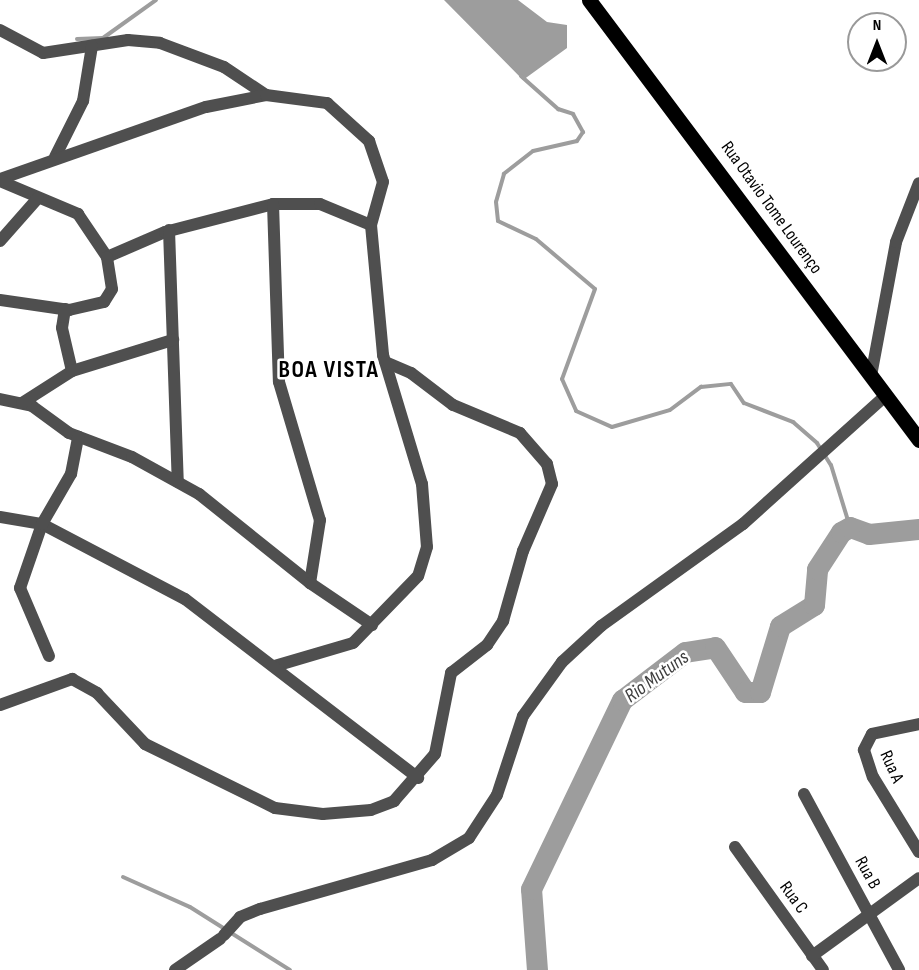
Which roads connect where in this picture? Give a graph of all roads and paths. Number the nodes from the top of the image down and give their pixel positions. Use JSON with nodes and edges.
{"nodes":[{"id":1,"x":589,"y":0,"type":"edge"},
{"id":2,"x":0,"y":30,"type":"edge"},
{"id":3,"x":92,"y":46,"type":"junction"},
{"id":4,"x":266,"y":95,"type":"junction"},
{"id":5,"x":55,"y":157,"type":"junction"},
{"id":6,"x":0,"y":180,"type":"edge"},
{"id":7,"x":919,"y":183,"type":"edge"},
{"id":8,"x":38,"y":198,"type":"junction"},
{"id":9,"x":273,"y":204,"type":"junction"},
{"id":10,"x":371,"y":225,"type":"junction"},
{"id":11,"x":169,"y":230,"type":"junction"},
{"id":12,"x":0,"y":241,"type":"edge"},
{"id":13,"x":107,"y":256,"type":"junction"},
{"id":14,"x":0,"y":300,"type":"edge"},
{"id":15,"x":65,"y":309,"type":"junction"},
{"id":16,"x":173,"y":340,"type":"junction"},
{"id":17,"x":385,"y":362,"type":"junction"},
{"id":18,"x":72,"y":371,"type":"junction"},
{"id":19,"x":871,"y":376,"type":"junction"},
{"id":20,"x":885,"y":396,"type":"junction"},
{"id":21,"x":0,"y":399,"type":"edge"},
{"id":22,"x":21,"y":403,"type":"junction"},
{"id":23,"x":78,"y":437,"type":"junction"},
{"id":24,"x":919,"y":440,"type":"edge"},
{"id":25,"x":178,"y":482,"type":"junction"},
{"id":26,"x":0,"y":517,"type":"edge"},
{"id":27,"x":42,"y":525,"type":"junction"},
{"id":28,"x":310,"y":584,"type":"junction"},
{"id":29,"x":372,"y":625,"type":"junction"},
{"id":30,"x":49,"y":656,"type":"dead end"},
{"id":31,"x":276,"y":666,"type":"junction"},
{"id":32,"x":0,"y":705,"type":"edge"},
{"id":33,"x":919,"y":724,"type":"edge"},
{"id":34,"x":418,"y":778,"type":"junction"},
{"id":35,"x":804,"y":794,"type":"dead end"},
{"id":36,"x":735,"y":847,"type":"dead end"},
{"id":37,"x":919,"y":852,"type":"edge"},
{"id":38,"x":919,"y":878,"type":"edge"},
{"id":39,"x":869,"y":914,"type":"junction"},
{"id":40,"x":812,"y":956,"type":"junction"},
{"id":41,"x":175,"y":970,"type":"edge"},
{"id":42,"x":823,"y":970,"type":"edge"},
{"id":43,"x":899,"y":970,"type":"edge"}],
"edges":[{"from":1,"to":19,"type":"main road","name":"Rua Otavio Tome Lourenço"},
{"from":2,"to":3,"type":"street"},
{"from":3,"to":4,"type":"street"},
{"from":3,"to":5,"type":"street"},
{"from":4,"to":5,"type":"street"},
{"from":4,"to":10,"type":"street"},
{"from":5,"to":6,"type":"street"},
{"from":6,"to":8,"type":"street"},
{"from":7,"to":19,"type":"street"},
{"from":8,"to":12,"type":"street"},
{"from":8,"to":13,"type":"street"},
{"from":9,"to":10,"type":"street"},
{"from":9,"to":11,"type":"street"},
{"from":9,"to":28,"type":"street"},
{"from":10,"to":17,"type":"street"},
{"from":11,"to":13,"type":"street"},
{"from":11,"to":16,"type":"street"},
{"from":13,"to":15,"type":"street"},
{"from":14,"to":15,"type":"street"},
{"from":15,"to":18,"type":"street"},
{"from":16,"to":18,"type":"street"},
{"from":16,"to":25,"type":"street"},
{"from":17,"to":29,"type":"street"},
{"from":17,"to":34,"type":"street"},
{"from":18,"to":22,"type":"street"},
{"from":19,"to":20,"type":"main road","name":"Rua Otavio Tome Lourenço"},
{"from":20,"to":24,"type":"main road","name":"Rua Otavio Tome Lourenço"},
{"from":20,"to":41,"type":"street"},
{"from":21,"to":22,"type":"street"},
{"from":22,"to":23,"type":"street"},
{"from":23,"to":25,"type":"street"},
{"from":23,"to":27,"type":"street"},
{"from":25,"to":28,"type":"street"},
{"from":26,"to":27,"type":"street"},
{"from":27,"to":30,"type":"street"},
{"from":27,"to":31,"type":"street"},
{"from":28,"to":29,"type":"street"},
{"from":29,"to":31,"type":"street"},
{"from":31,"to":34,"type":"street"},
{"from":32,"to":34,"type":"street"},
{"from":33,"to":37,"type":"street","name":"Rua A"},
{"from":35,"to":39,"type":"street","name":"Rua B"},
{"from":36,"to":40,"type":"street","name":"Rua C"},
{"from":38,"to":39,"type":"street"},
{"from":39,"to":40,"type":"street"},
{"from":39,"to":43,"type":"street","name":"Rua B"},
{"from":40,"to":42,"type":"street","name":"Rua C"}]}
